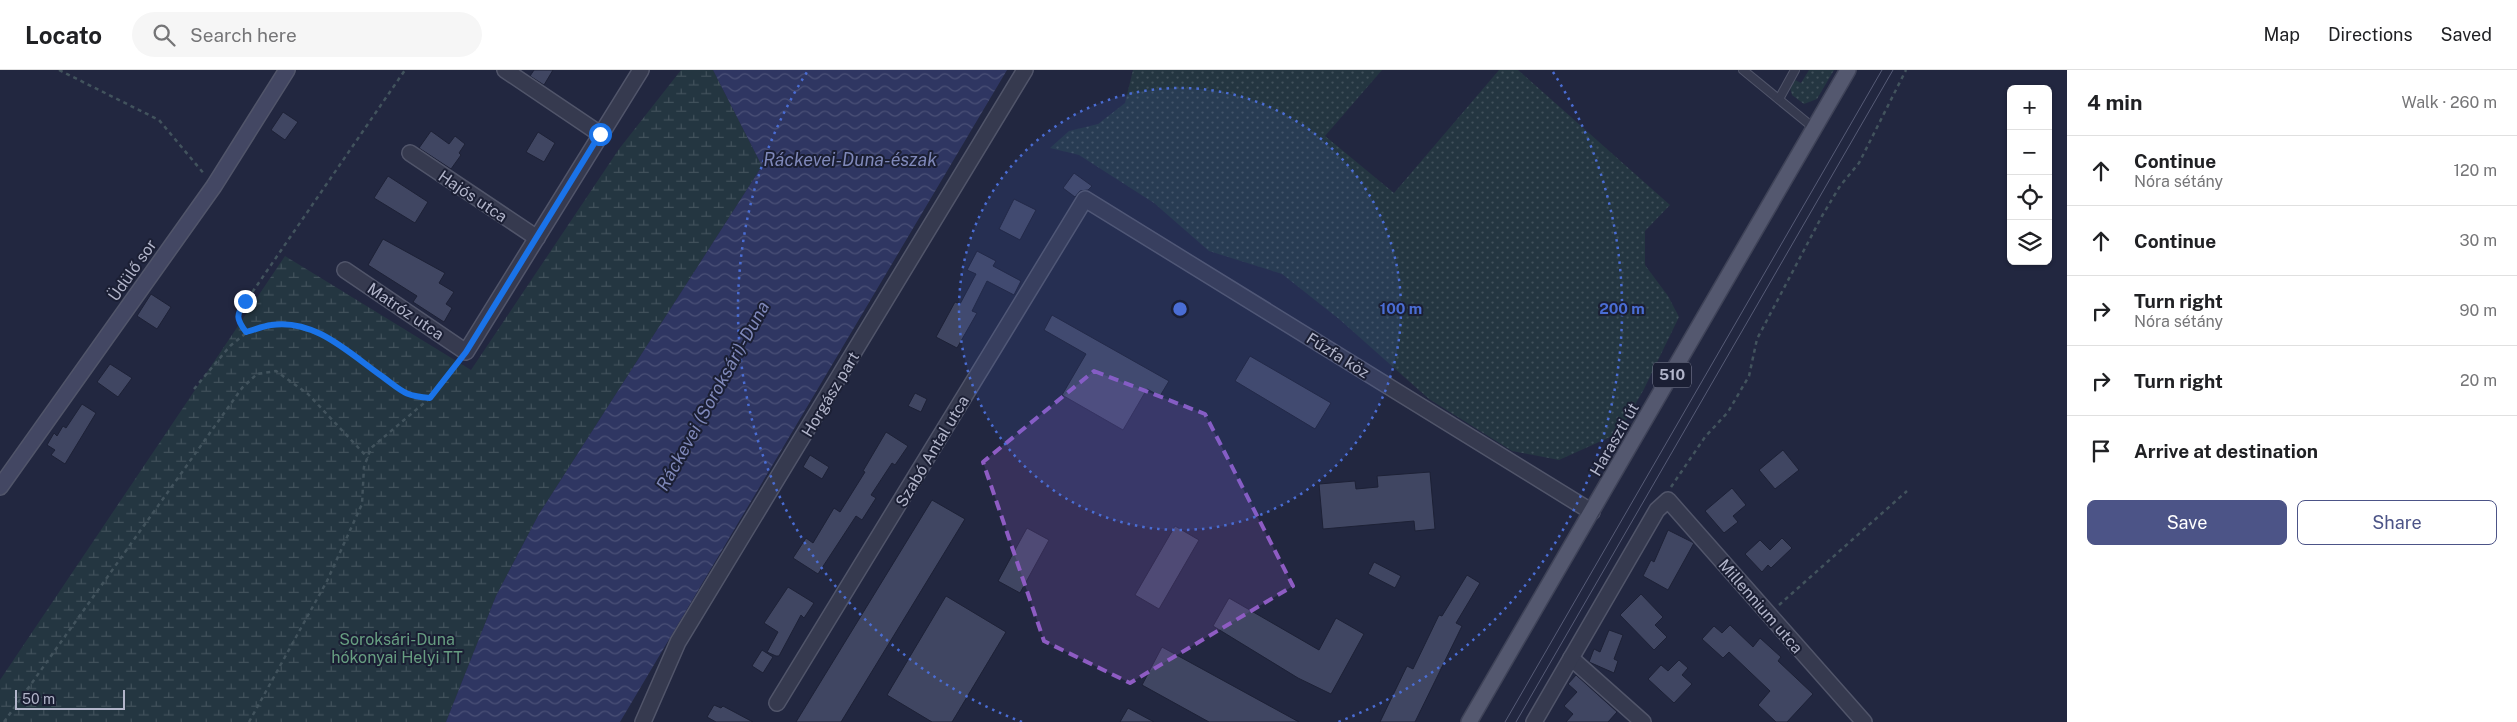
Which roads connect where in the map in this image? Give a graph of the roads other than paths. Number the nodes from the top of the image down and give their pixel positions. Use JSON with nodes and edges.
{"nodes":[{"id":1,"x":287,"y":70,"type":"edge"},
{"id":2,"x":505,"y":70,"type":"edge"},
{"id":3,"x":641,"y":70,"type":"edge"},
{"id":4,"x":1025,"y":70,"type":"edge"},
{"id":5,"x":1743,"y":70,"type":"edge"},
{"id":6,"x":1795,"y":70,"type":"edge"},
{"id":7,"x":1848,"y":70,"type":"edge"},
{"id":8,"x":1779,"y":99,"type":"junction"},
{"id":9,"x":1815,"y":129,"type":"junction"},
{"id":10,"x":600,"y":134,"type":"junction"},
{"id":11,"x":410,"y":153,"type":"dead end"},
{"id":12,"x":1085,"y":199,"type":"joint"},
{"id":13,"x":537,"y":238,"type":"junction"},
{"id":14,"x":345,"y":270,"type":"dead end"},
{"id":15,"x":0,"y":487,"type":"edge"},
{"id":16,"x":1592,"y":512,"type":"junction"},
{"id":17,"x":1571,"y":658,"type":"junction"},
{"id":18,"x":777,"y":703,"type":"dead end"},
{"id":19,"x":643,"y":722,"type":"edge"},
{"id":20,"x":1470,"y":722,"type":"edge"},
{"id":21,"x":1534,"y":722,"type":"edge"},
{"id":22,"x":1643,"y":722,"type":"edge"},
{"id":23,"x":1864,"y":722,"type":"edge"}],
"edges":[{"from":1,"to":15,"type":"street","name":"Üdülő sor"},
{"from":2,"to":10,"type":"street"},
{"from":3,"to":10,"type":"street"},
{"from":4,"to":19,"type":"street","name":"Horgász part"},
{"from":5,"to":8,"type":"lane"},
{"from":6,"to":8,"type":"lane"},
{"from":7,"to":9,"type":"main road","name":"Haraszti út","number":"510"},
{"from":8,"to":9,"type":"lane"},
{"from":9,"to":16,"type":"main road","name":"Haraszti út","number":"510"},
{"from":10,"to":13,"type":"street"},
{"from":11,"to":13,"type":"street","name":"Hajós utca"},
{"from":12,"to":16,"type":"street","name":"Fűzfa köz"},
{"from":12,"to":18,"type":"street","name":"Szabó Antal utca"},
{"from":13,"to":14,"type":"street","name":"Matróz utca"},
{"from":16,"to":20,"type":"main road","name":"Haraszti út","number":"510"},
{"from":17,"to":21,"type":"street"},
{"from":17,"to":22,"type":"street"},
{"from":17,"to":23,"type":"street","name":"Millennium utca"}]}
